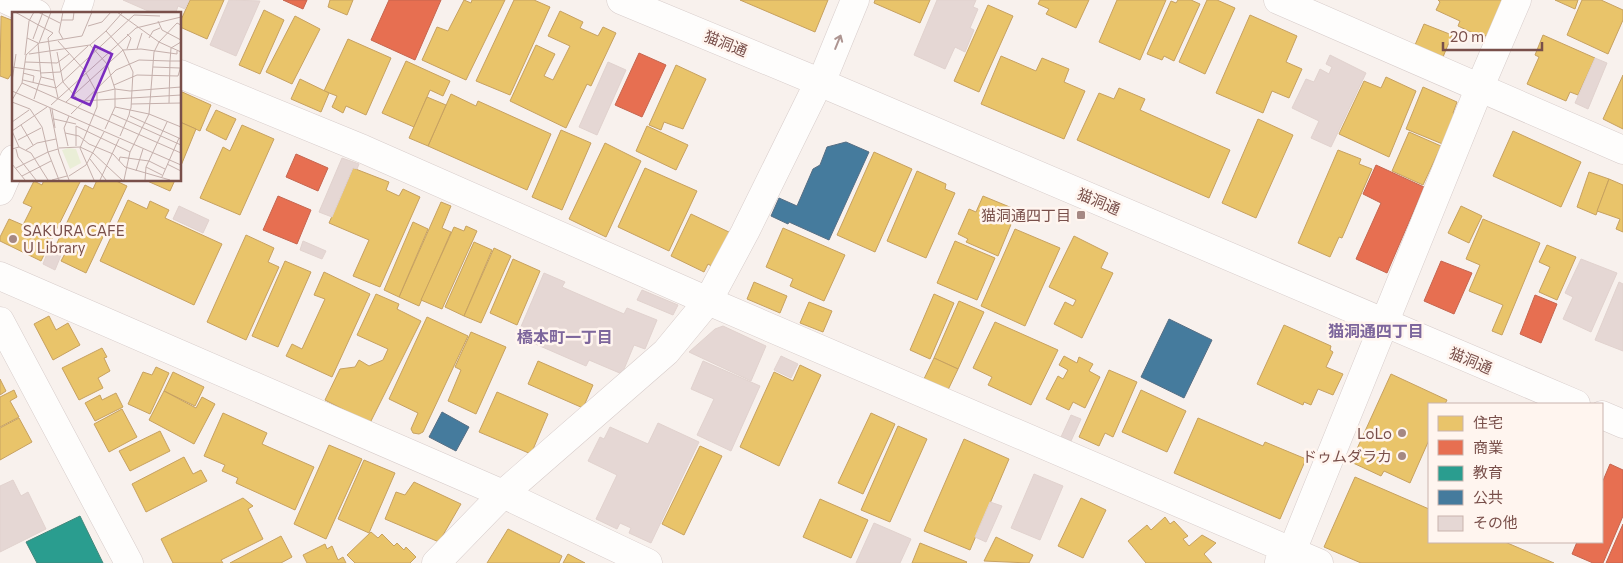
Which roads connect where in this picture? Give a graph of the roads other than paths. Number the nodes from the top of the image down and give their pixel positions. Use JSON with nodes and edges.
{"nodes":[{"id":1,"x":7,"y":0,"type":"edge"},
{"id":2,"x":80,"y":0,"type":"edge"},
{"id":3,"x":621,"y":0,"type":"edge"},
{"id":4,"x":855,"y":0,"type":"edge"},
{"id":5,"x":1278,"y":0,"type":"edge"},
{"id":6,"x":1517,"y":0,"type":"edge"},
{"id":7,"x":33,"y":12,"type":"edge"},
{"id":8,"x":76,"y":12,"type":"edge"},
{"id":9,"x":181,"y":74,"type":"edge"},
{"id":10,"x":820,"y":82,"type":"junction"},
{"id":11,"x":1479,"y":88,"type":"junction"},
{"id":12,"x":1623,"y":150,"type":"edge"},
{"id":13,"x":12,"y":164,"type":"edge"},
{"id":14,"x":0,"y":191,"type":"edge"},
{"id":15,"x":0,"y":276,"type":"edge"},
{"id":16,"x":708,"y":300,"type":"junction"},
{"id":17,"x":0,"y":321,"type":"edge"},
{"id":18,"x":1384,"y":322,"type":"junction"},
{"id":19,"x":1574,"y":403,"type":"edge"},
{"id":20,"x":1603,"y":415,"type":"edge"},
{"id":21,"x":1623,"y":424,"type":"edge"},
{"id":22,"x":503,"y":494,"type":"junction"},
{"id":23,"x":1285,"y":557,"type":"edge"},
{"id":24,"x":129,"y":563,"type":"edge"},
{"id":25,"x":436,"y":563,"type":"edge"},
{"id":26,"x":648,"y":563,"type":"edge"},
{"id":27,"x":1319,"y":563,"type":"edge"}],
"edges":[{"from":1,"to":7,"type":"street"},
{"from":2,"to":8,"type":"street"},
{"from":3,"to":10,"type":"street","name":"猫洞通"},
{"from":10,"to":4,"type":"street","one_way":true},
{"from":5,"to":11,"type":"street"},
{"from":6,"to":11,"type":"street"},
{"from":9,"to":16,"type":"street"},
{"from":10,"to":16,"type":"street"},
{"from":10,"to":18,"type":"street","name":"猫洞通"},
{"from":11,"to":12,"type":"street"},
{"from":11,"to":18,"type":"street"},
{"from":13,"to":14,"type":"street"},
{"from":15,"to":22,"type":"street"},
{"from":16,"to":22,"type":"street"},
{"from":16,"to":23,"type":"street"},
{"from":17,"to":24,"type":"street"},
{"from":18,"to":19,"type":"street","name":"猫洞通"},
{"from":18,"to":23,"type":"street"},
{"from":20,"to":21,"type":"street"},
{"from":22,"to":25,"type":"street"},
{"from":22,"to":26,"type":"street"},
{"from":23,"to":27,"type":"street"}]}
